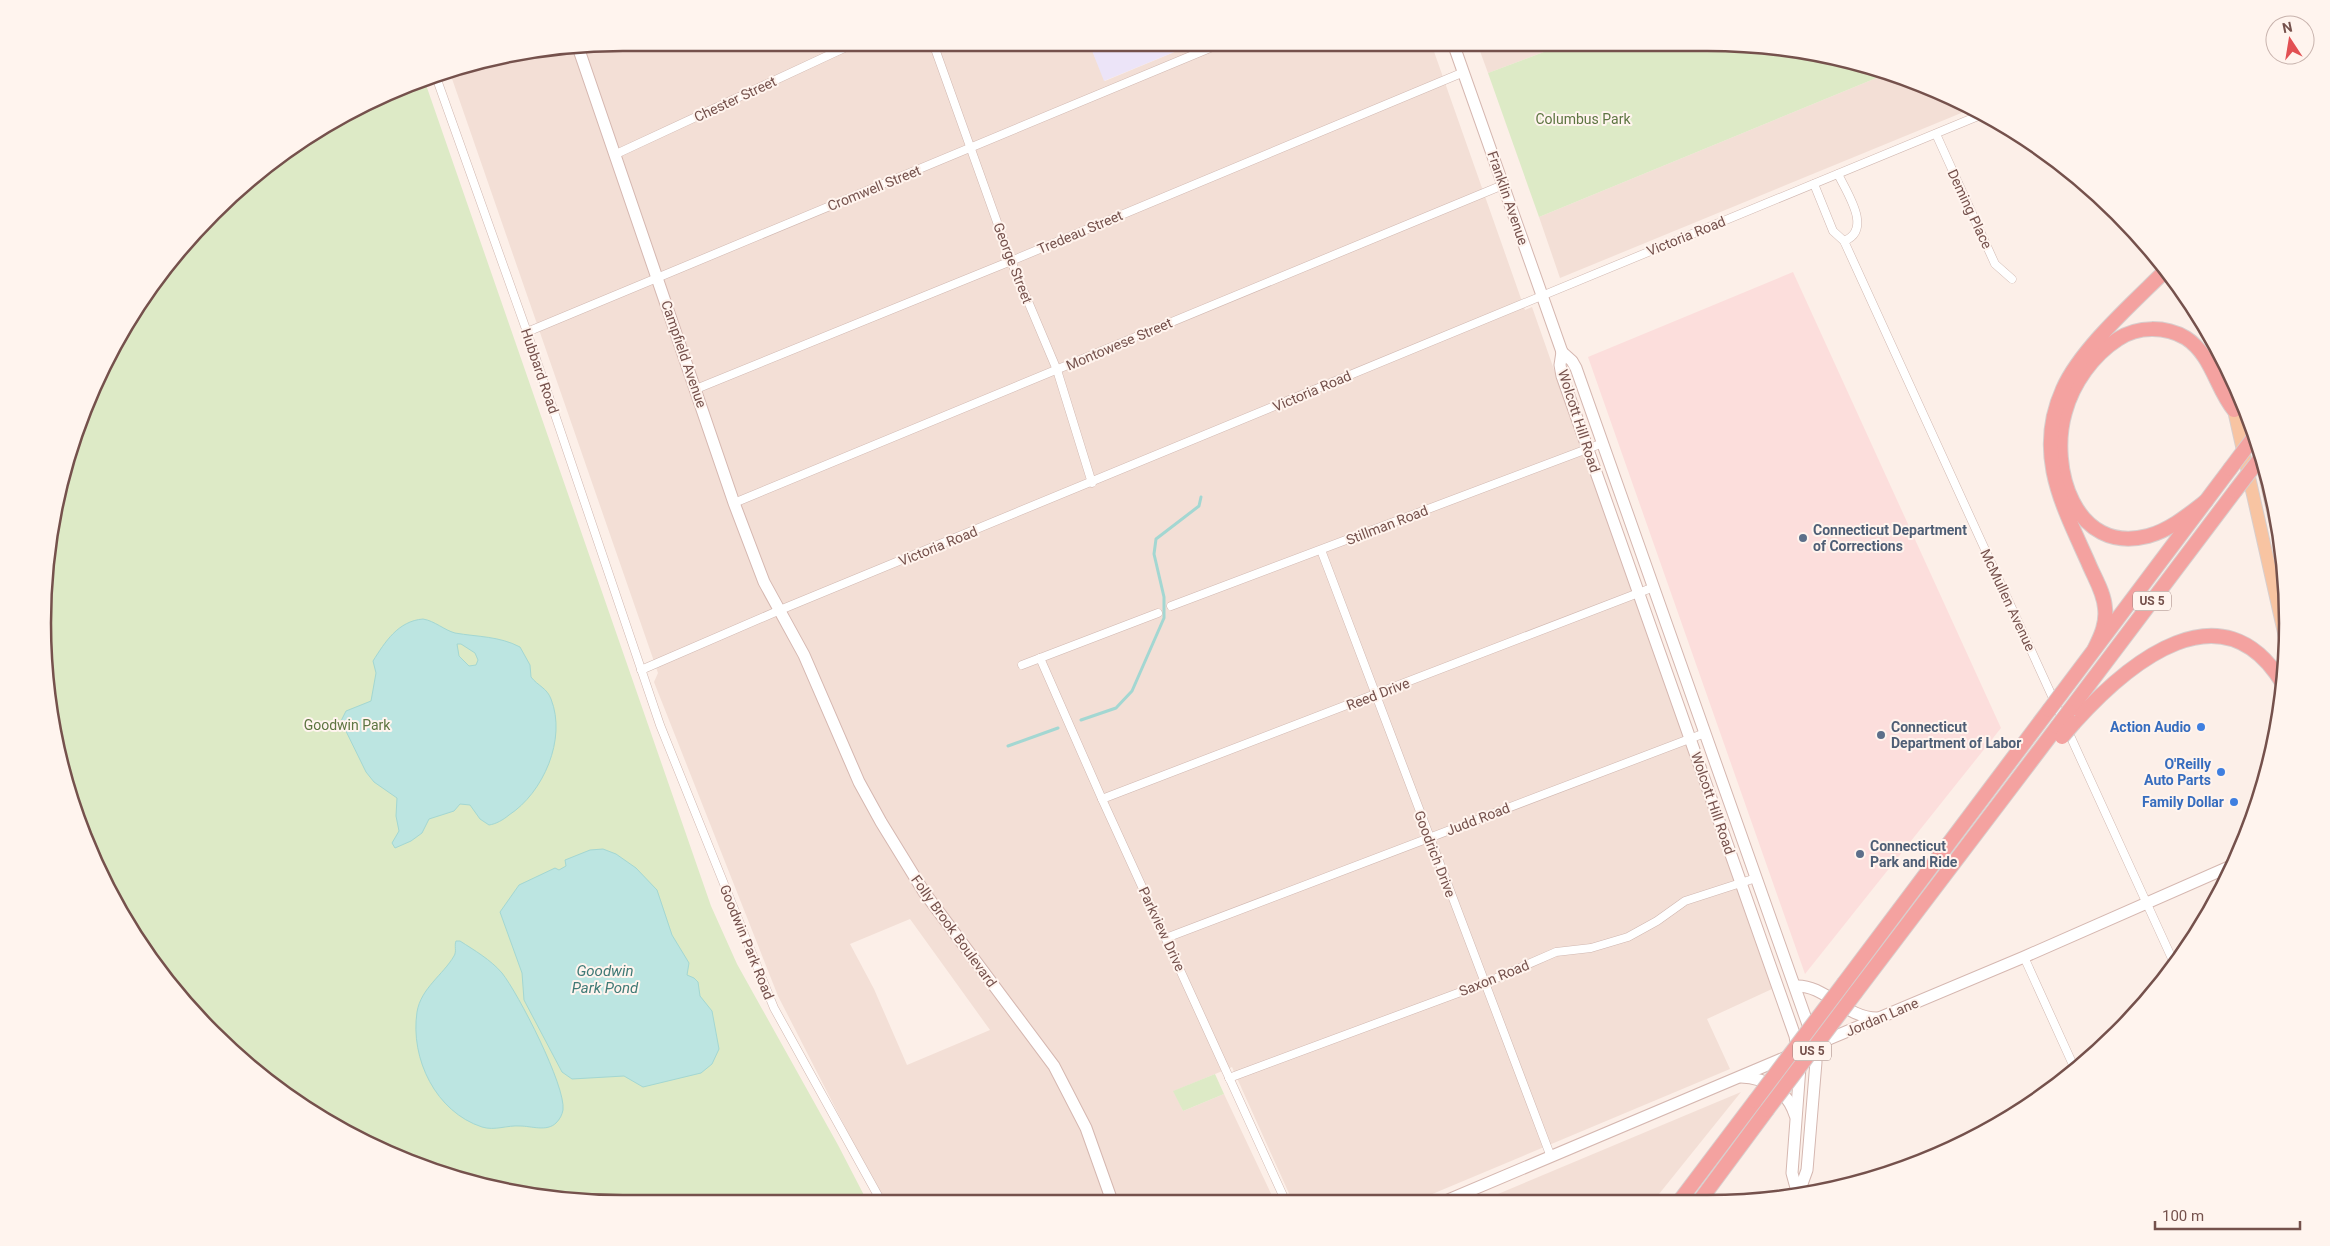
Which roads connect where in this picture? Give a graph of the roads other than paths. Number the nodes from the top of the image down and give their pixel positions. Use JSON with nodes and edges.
{"nodes":[{"id":1,"x":838,"y":51,"type":"edge"},
{"id":2,"x":936,"y":51,"type":"edge"},
{"id":3,"x":1203,"y":51,"type":"edge"},
{"id":4,"x":1457,"y":51,"type":"edge"},
{"id":5,"x":580,"y":53,"type":"edge"},
{"id":6,"x":1464,"y":72,"type":"junction"},
{"id":7,"x":438,"y":82,"type":"edge"},
{"id":8,"x":1974,"y":118,"type":"edge"},
{"id":9,"x":1936,"y":134,"type":"junction"},
{"id":10,"x":971,"y":148,"type":"junction"},
{"id":11,"x":614,"y":156,"type":"junction"},
{"id":12,"x":1838,"y":174,"type":"junction"},
{"id":13,"x":1814,"y":184,"type":"junction"},
{"id":14,"x":1503,"y":185,"type":"junction"},
{"id":15,"x":1844,"y":241,"type":"junction"},
{"id":16,"x":1011,"y":261,"type":"junction"},
{"id":17,"x":2161,"y":275,"type":"edge"},
{"id":18,"x":657,"y":277,"type":"junction"},
{"id":19,"x":2012,"y":279,"type":"dead end"},
{"id":20,"x":1542,"y":295,"type":"junction"},
{"id":21,"x":526,"y":332,"type":"junction"},
{"id":22,"x":1562,"y":352,"type":"junction"},
{"id":23,"x":1057,"y":370,"type":"junction"},
{"id":24,"x":696,"y":389,"type":"junction"},
{"id":25,"x":2230,"y":393,"type":"edge"},
{"id":26,"x":2234,"y":410,"type":"junction"},
{"id":27,"x":1603,"y":443,"type":"junction"},
{"id":28,"x":2249,"y":443,"type":"edge"},
{"id":29,"x":1588,"y":448,"type":"junction"},
{"id":30,"x":2255,"y":463,"type":"edge"},
{"id":31,"x":1092,"y":483,"type":"junction"},
{"id":32,"x":2206,"y":501,"type":"junction"},
{"id":33,"x":734,"y":503,"type":"junction"},
{"id":34,"x":1321,"y":550,"type":"junction"},
{"id":35,"x":1654,"y":587,"type":"junction"},
{"id":36,"x":1639,"y":592,"type":"junction"},
{"id":37,"x":1171,"y":606,"type":"dead end"},
{"id":38,"x":780,"y":610,"type":"junction"},
{"id":39,"x":1158,"y":613,"type":"dead end"},
{"id":40,"x":2279,"y":613,"type":"edge"},
{"id":41,"x":2096,"y":648,"type":"junction"},
{"id":42,"x":804,"y":655,"type":"joint"},
{"id":43,"x":1040,"y":658,"type":"junction"},
{"id":44,"x":1022,"y":665,"type":"dead end"},
{"id":45,"x":642,"y":670,"type":"junction"},
{"id":46,"x":2276,"y":675,"type":"edge"},
{"id":47,"x":1376,"y":694,"type":"junction"},
{"id":48,"x":2072,"y":717,"type":"junction"},
{"id":49,"x":1705,"y":733,"type":"junction"},
{"id":50,"x":1690,"y":738,"type":"junction"},
{"id":51,"x":1102,"y":800,"type":"junction"},
{"id":52,"x":1429,"y":837,"type":"junction"},
{"id":53,"x":2223,"y":870,"type":"edge"},
{"id":54,"x":1756,"y":878,"type":"junction"},
{"id":55,"x":1742,"y":883,"type":"junction"},
{"id":56,"x":2146,"y":904,"type":"junction"},
{"id":57,"x":1166,"y":938,"type":"junction"},
{"id":58,"x":2024,"y":957,"type":"junction"},
{"id":59,"x":2171,"y":957,"type":"edge"},
{"id":60,"x":1485,"y":982,"type":"junction"},
{"id":61,"x":1795,"y":986,"type":"junction"},
{"id":62,"x":1880,"y":1018,"type":"junction"},
{"id":63,"x":1814,"y":1045,"type":"junction"},
{"id":64,"x":1799,"y":1051,"type":"junction"},
{"id":65,"x":2072,"y":1063,"type":"edge"},
{"id":66,"x":1739,"y":1077,"type":"junction"},
{"id":67,"x":1229,"y":1078,"type":"junction"},
{"id":68,"x":1797,"y":1119,"type":"junction"},
{"id":69,"x":1794,"y":1153,"type":"junction"},
{"id":70,"x":1808,"y":1154,"type":"junction"},
{"id":71,"x":1551,"y":1157,"type":"junction"},
{"id":72,"x":1801,"y":1187,"type":"edge"},
{"id":73,"x":1796,"y":1188,"type":"edge"},
{"id":74,"x":878,"y":1195,"type":"edge"},
{"id":75,"x":1110,"y":1195,"type":"edge"},
{"id":76,"x":1283,"y":1195,"type":"edge"},
{"id":77,"x":1460,"y":1195,"type":"edge"},
{"id":78,"x":1684,"y":1195,"type":"edge"},
{"id":79,"x":1703,"y":1195,"type":"edge"}],
"edges":[{"from":1,"to":11,"type":"street","name":"Chester Street"},
{"from":2,"to":10,"type":"street","name":"George Street"},
{"from":3,"to":10,"type":"street","name":"Cromwell Street"},
{"from":4,"to":6,"type":"main road","name":"Franklin Avenue"},
{"from":5,"to":11,"type":"main road","name":"Campfield Avenue"},
{"from":6,"to":14,"type":"main road","name":"Franklin Avenue"},
{"from":6,"to":16,"type":"street","name":"Tredeau Street"},
{"from":7,"to":21,"type":"street","name":"Hubbard Road"},
{"from":8,"to":9,"type":"street","name":"Victoria Road"},
{"from":9,"to":12,"type":"street","name":"Victoria Road"},
{"from":9,"to":19,"type":"street","name":"Deming Place"},
{"from":10,"to":16,"type":"street","name":"George Street"},
{"from":10,"to":18,"type":"street","name":"Cromwell Street"},
{"from":11,"to":18,"type":"main road","name":"Campfield Avenue"},
{"from":12,"to":13,"type":"street","name":"Victoria Road"},
{"from":12,"to":15,"type":"street"},
{"from":13,"to":15,"type":"street","name":"McMullen Avenue"},
{"from":13,"to":20,"type":"street","name":"Victoria Road"},
{"from":14,"to":20,"type":"main road","name":"Franklin Avenue"},
{"from":14,"to":23,"type":"street","name":"Montowese Street"},
{"from":15,"to":56,"type":"street","name":"McMullen Avenue"},
{"from":16,"to":23,"type":"street","name":"George Street"},
{"from":16,"to":24,"type":"street","name":"Tredeau Street"},
{"from":17,"to":41,"type":"highway"},
{"from":18,"to":21,"type":"street","name":"Cromwell Street"},
{"from":18,"to":24,"type":"main road","name":"Campfield Avenue"},
{"from":20,"to":22,"type":"main road","name":"Franklin Avenue"},
{"from":20,"to":31,"type":"street","name":"Victoria Road"},
{"from":21,"to":45,"type":"street","name":"Hubbard Road"},
{"from":22,"to":27,"type":"main road","name":"Wolcott Hill Road"},
{"from":22,"to":29,"type":"main road","name":"Wolcott Hill Road"},
{"from":23,"to":31,"type":"street","name":"George Street"},
{"from":23,"to":33,"type":"street","name":"Montowese Street"},
{"from":24,"to":33,"type":"main road","name":"Campfield Avenue"},
{"from":25,"to":26,"type":"main road"},
{"from":26,"to":32,"type":"highway"},
{"from":26,"to":40,"type":"main road"},
{"from":27,"to":29,"type":"street","name":"Stillman Road"},
{"from":27,"to":35,"type":"main road","name":"Wolcott Hill Road"},
{"from":28,"to":32,"type":"highway","number":"US 5","bridge":true},
{"from":29,"to":34,"type":"street","name":"Stillman Road"},
{"from":29,"to":36,"type":"main road","name":"Wolcott Hill Road"},
{"from":30,"to":48,"type":"highway","number":"US 5","bridge":true},
{"from":31,"to":38,"type":"street","name":"Victoria Road"},
{"from":32,"to":41,"type":"highway","number":"US 5"},
{"from":33,"to":38,"type":"main road","name":"Campfield Avenue"},
{"from":34,"to":37,"type":"street","name":"Stillman Road"},
{"from":34,"to":47,"type":"street","name":"Goodrich Drive"},
{"from":35,"to":36,"type":"street","name":"Reed Drive"},
{"from":35,"to":49,"type":"main road","name":"Wolcott Hill Road"},
{"from":36,"to":47,"type":"street","name":"Reed Drive"},
{"from":36,"to":50,"type":"main road","name":"Wolcott Hill Road"},
{"from":38,"to":42,"type":"main road","name":"Campfield Avenue"},
{"from":38,"to":45,"type":"street","name":"Victoria Road"},
{"from":39,"to":43,"type":"street"},
{"from":41,"to":78,"type":"highway","number":"US 5","bridge":true},
{"from":42,"to":75,"type":"main road","name":"Folly Brook Boulevard"},
{"from":43,"to":44,"type":"street"},
{"from":43,"to":51,"type":"street","name":"Parkview Drive"},
{"from":45,"to":74,"type":"street","name":"Goodwin Park Road"},
{"from":46,"to":48,"type":"highway"},
{"from":47,"to":51,"type":"street","name":"Reed Drive"},
{"from":47,"to":52,"type":"street","name":"Goodrich Drive"},
{"from":48,"to":79,"type":"highway","number":"US 5","bridge":true},
{"from":49,"to":50,"type":"street","name":"Judd Road"},
{"from":49,"to":54,"type":"main road","name":"Wolcott Hill Road"},
{"from":50,"to":52,"type":"street","name":"Judd Road"},
{"from":50,"to":55,"type":"main road","name":"Wolcott Hill Road"},
{"from":51,"to":57,"type":"street","name":"Parkview Drive"},
{"from":52,"to":57,"type":"street","name":"Judd Road"},
{"from":52,"to":60,"type":"street","name":"Goodrich Drive"},
{"from":53,"to":56,"type":"main road","name":"Jordan Lane"},
{"from":54,"to":55,"type":"street","name":"Saxon Road"},
{"from":54,"to":61,"type":"main road","name":"Wolcott Hill Road"},
{"from":55,"to":60,"type":"street","name":"Saxon Road"},
{"from":55,"to":64,"type":"main road","name":"Wolcott Hill Road"},
{"from":56,"to":58,"type":"main road","name":"Jordan Lane"},
{"from":56,"to":59,"type":"street","name":"McMullen Avenue"},
{"from":57,"to":67,"type":"street","name":"Parkview Drive"},
{"from":58,"to":62,"type":"main road","name":"Jordan Lane"},
{"from":58,"to":65,"type":"street"},
{"from":60,"to":67,"type":"street","name":"Saxon Road"},
{"from":60,"to":71,"type":"street","name":"Goodrich Drive"},
{"from":61,"to":62,"type":"main road"},
{"from":61,"to":63,"type":"main road","name":"Wolcott Hill Road"},
{"from":62,"to":63,"type":"main road","name":"Jordan Lane"},
{"from":63,"to":64,"type":"main road","name":"Jordan Lane"},
{"from":63,"to":70,"type":"main road","name":"Wolcott Hill Road"},
{"from":64,"to":66,"type":"main road","name":"Jordan Lane"},
{"from":64,"to":68,"type":"main road","name":"Wolcott Hill Road"},
{"from":66,"to":68,"type":"main road"},
{"from":66,"to":71,"type":"main road","name":"Jordan Lane"},
{"from":67,"to":76,"type":"street","name":"Parkview Drive"},
{"from":68,"to":69,"type":"main road","name":"Wolcott Hill Road"},
{"from":69,"to":70,"type":"main road"},
{"from":69,"to":73,"type":"main road","name":"Wolcott Hill Road"},
{"from":70,"to":72,"type":"main road","name":"Wolcott Hill Road"},
{"from":71,"to":77,"type":"main road","name":"Jordan Lane"}]}
